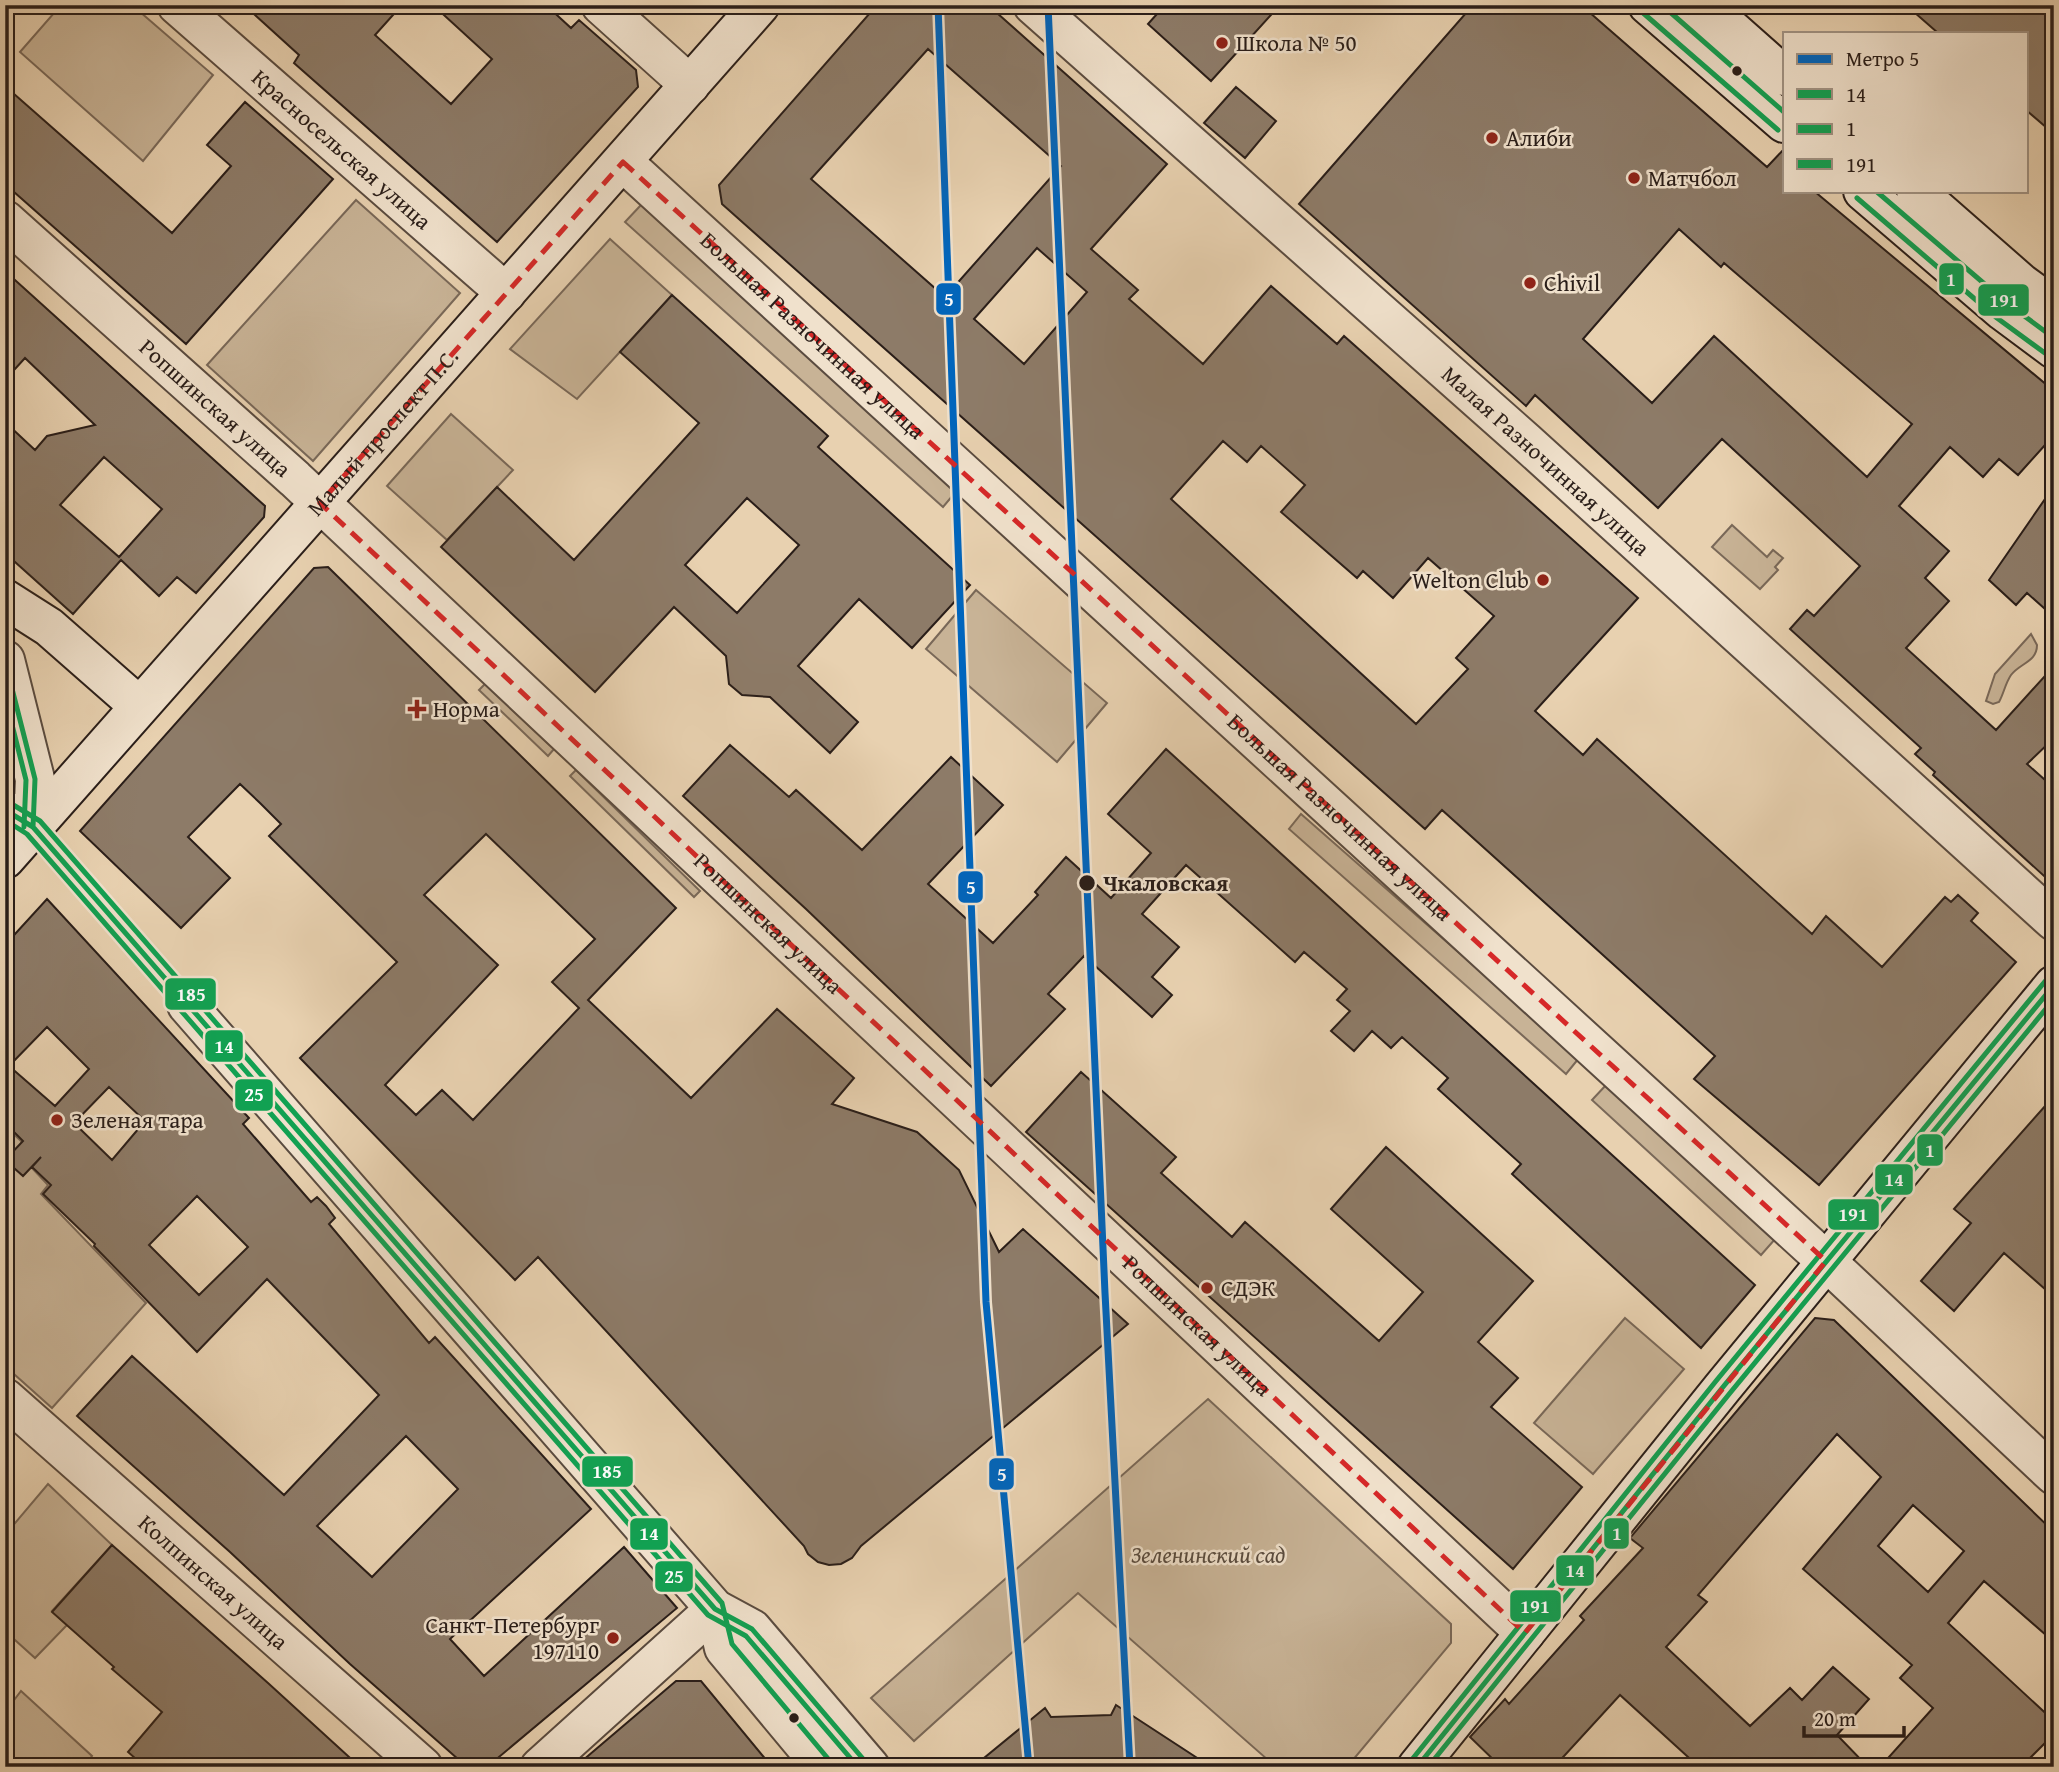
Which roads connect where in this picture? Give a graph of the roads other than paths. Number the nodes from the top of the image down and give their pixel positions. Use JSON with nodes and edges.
{"nodes":[{"id":1,"x":177,"y":5,"type":"edge"},
{"id":2,"x":601,"y":5,"type":"edge"},
{"id":3,"x":760,"y":5,"type":"edge"},
{"id":4,"x":1033,"y":5,"type":"edge"},
{"id":5,"x":1648,"y":5,"type":"edge"},
{"id":6,"x":1704,"y":5,"type":"edge"},
{"id":7,"x":1783,"y":75,"type":"edge"},
{"id":8,"x":690,"y":85,"type":"junction"},
{"id":9,"x":1783,"y":122,"type":"edge"},
{"id":10,"x":623,"y":162,"type":"junction"},
{"id":11,"x":1864,"y":192,"type":"edge"},
{"id":12,"x":1917,"y":192,"type":"edge"},
{"id":13,"x":5,"y":220,"type":"edge"},
{"id":14,"x":506,"y":293,"type":"junction"},
{"id":15,"x":2054,"y":307,"type":"edge"},
{"id":16,"x":2054,"y":349,"type":"edge"},
{"id":17,"x":320,"y":503,"type":"junction"},
{"id":18,"x":5,"y":599,"type":"edge"},
{"id":19,"x":5,"y":660,"type":"edge"},
{"id":20,"x":139,"y":706,"type":"junction"},
{"id":21,"x":19,"y":818,"type":"edge"},
{"id":22,"x":5,"y":859,"type":"edge"},
{"id":23,"x":2054,"y":922,"type":"edge"},
{"id":24,"x":2054,"y":985,"type":"edge"},
{"id":25,"x":187,"y":1005,"type":"dead end"},
{"id":26,"x":1826,"y":1261,"type":"junction"},
{"id":27,"x":5,"y":1398,"type":"edge"},
{"id":28,"x":2054,"y":1475,"type":"edge"},
{"id":29,"x":715,"y":1609,"type":"junction"},
{"id":30,"x":1525,"y":1633,"type":"junction"},
{"id":31,"x":422,"y":1767,"type":"edge"},
{"id":32,"x":540,"y":1767,"type":"edge"},
{"id":33,"x":822,"y":1767,"type":"edge"},
{"id":34,"x":870,"y":1767,"type":"edge"},
{"id":35,"x":1417,"y":1767,"type":"edge"}],
"edges":[{"from":1,"to":14,"type":"street","name":"Красносельская улица"},
{"from":2,"to":8,"type":"street"},
{"from":3,"to":8,"type":"street","name":"Малый проспект П.С."},
{"from":4,"to":23,"type":"street","name":"Малая Разночинная улица"},
{"from":5,"to":9,"type":"street"},
{"from":6,"to":7,"type":"street"},
{"from":8,"to":10,"type":"street","name":"Малый проспект П.С."},
{"from":10,"to":14,"type":"street","name":"Малый проспект П.С."},
{"from":10,"to":26,"type":"street","name":"Большая Разночинная улица"},
{"from":11,"to":16,"type":"street"},
{"from":12,"to":15,"type":"street"},
{"from":13,"to":17,"type":"street","name":"Ропшинская улица"},
{"from":14,"to":17,"type":"street","name":"Малый проспект П.С."},
{"from":17,"to":20,"type":"street","name":"Малый проспект П.С."},
{"from":17,"to":30,"type":"street","name":"Ропшинская улица"},
{"from":18,"to":20,"type":"street"},
{"from":19,"to":21,"type":"street"},
{"from":20,"to":21,"type":"street","name":"Малый проспект П.С."},
{"from":21,"to":22,"type":"street","name":"Малый проспект П.С."},
{"from":24,"to":26,"type":"street"},
{"from":25,"to":29,"type":"street"},
{"from":26,"to":28,"type":"street","name":"Большая Разночинная улица"},
{"from":26,"to":30,"type":"street"},
{"from":27,"to":31,"type":"street","name":"Колпинская улица"},
{"from":29,"to":32,"type":"street"},
{"from":29,"to":33,"type":"street"},
{"from":29,"to":34,"type":"street"},
{"from":30,"to":35,"type":"street"}]}
